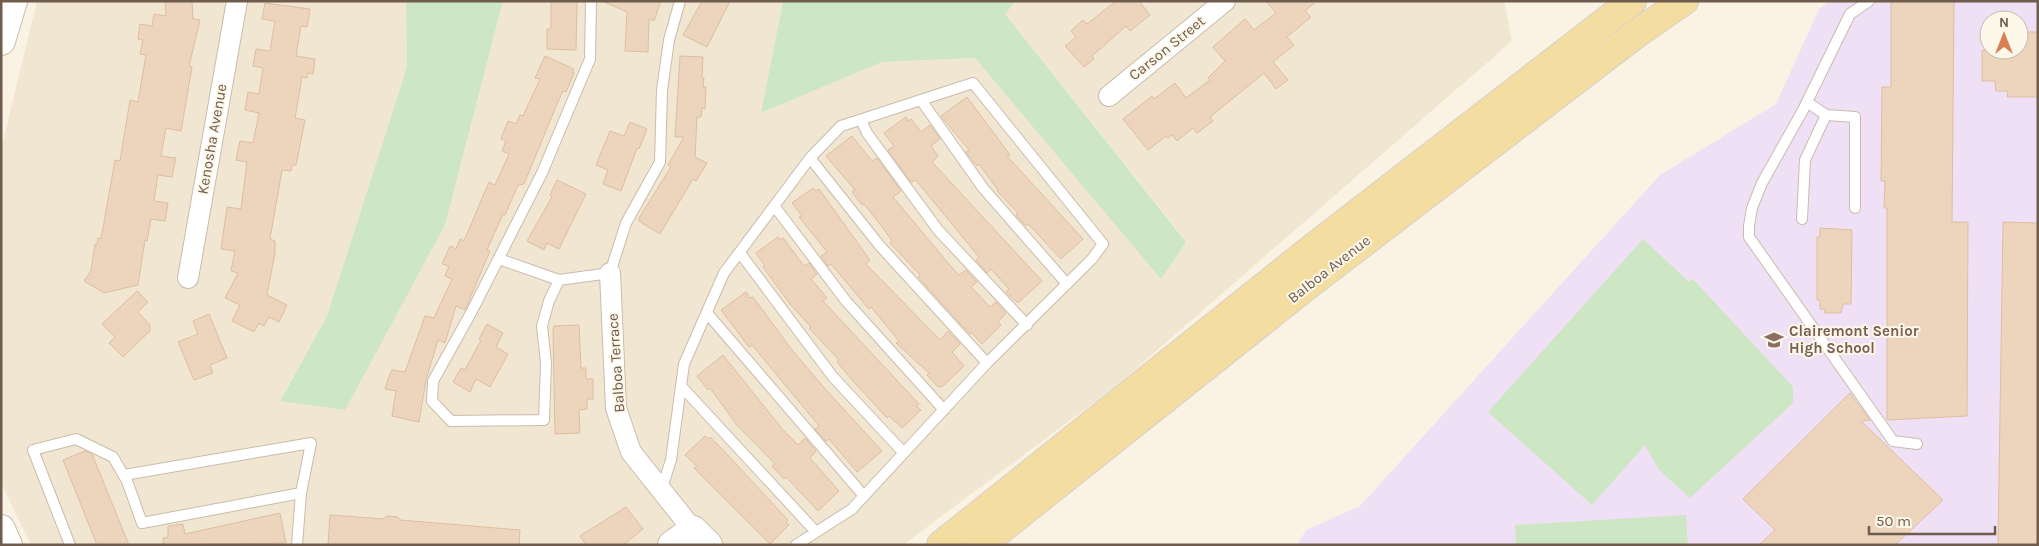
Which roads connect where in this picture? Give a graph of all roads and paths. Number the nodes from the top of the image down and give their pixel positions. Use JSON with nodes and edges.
{"nodes":[{"id":1,"x":13,"y":1,"type":"edge"},
{"id":2,"x":237,"y":1,"type":"edge"},
{"id":3,"x":591,"y":1,"type":"edge"},
{"id":4,"x":680,"y":1,"type":"edge"},
{"id":5,"x":1225,"y":1,"type":"edge"},
{"id":6,"x":1632,"y":1,"type":"edge"},
{"id":7,"x":1684,"y":1,"type":"edge"},
{"id":8,"x":1869,"y":1,"type":"edge"},
{"id":9,"x":1,"y":41,"type":"edge"},
{"id":10,"x":1109,"y":96,"type":"dead end"},
{"id":11,"x":921,"y":100,"type":"junction"},
{"id":12,"x":1808,"y":102,"type":"junction"},
{"id":13,"x":1826,"y":115,"type":"junction"},
{"id":14,"x":861,"y":120,"type":"junction"},
{"id":15,"x":810,"y":158,"type":"junction"},
{"id":16,"x":775,"y":206,"type":"junction"},
{"id":17,"x":1855,"y":208,"type":"dead end"},
{"id":18,"x":1802,"y":219,"type":"dead end"},
{"id":19,"x":740,"y":253,"type":"junction"},
{"id":20,"x":499,"y":259,"type":"junction"},
{"id":21,"x":610,"y":272,"type":"junction"},
{"id":22,"x":188,"y":278,"type":"dead end"},
{"id":23,"x":559,"y":280,"type":"junction"},
{"id":24,"x":1067,"y":284,"type":"junction"},
{"id":25,"x":707,"y":313,"type":"junction"},
{"id":26,"x":1027,"y":325,"type":"junction"},
{"id":27,"x":987,"y":363,"type":"junction"},
{"id":28,"x":681,"y":386,"type":"junction"},
{"id":29,"x":944,"y":410,"type":"junction"},
{"id":30,"x":1917,"y":444,"type":"dead end"},
{"id":31,"x":903,"y":452,"type":"junction"},
{"id":32,"x":124,"y":475,"type":"junction"},
{"id":33,"x":660,"y":492,"type":"junction"},
{"id":34,"x":300,"y":493,"type":"junction"},
{"id":35,"x":864,"y":496,"type":"junction"},
{"id":36,"x":1,"y":529,"type":"edge"},
{"id":37,"x":816,"y":532,"type":"junction"},
{"id":38,"x":691,"y":540,"type":"edge"},
{"id":39,"x":8,"y":545,"type":"edge"},
{"id":40,"x":70,"y":545,"type":"edge"},
{"id":41,"x":297,"y":545,"type":"edge"},
{"id":42,"x":796,"y":545,"type":"edge"},
{"id":43,"x":941,"y":545,"type":"edge"},
{"id":44,"x":981,"y":545,"type":"edge"}],
"edges":[{"from":1,"to":9,"type":"main road"},
{"from":2,"to":22,"type":"street","name":"Kenosha Avenue"},
{"from":3,"to":20,"type":"lane"},
{"from":4,"to":21,"type":"lane"},
{"from":5,"to":10,"type":"street","name":"Carson Street"},
{"from":6,"to":43,"type":"main road","name":"Balboa Avenue"},
{"from":7,"to":44,"type":"main road","name":"Balboa Avenue"},
{"from":8,"to":12,"type":"lane"},
{"from":11,"to":14,"type":"lane"},
{"from":11,"to":24,"type":"lane"},
{"from":11,"to":24,"type":"lane"},
{"from":12,"to":13,"type":"lane"},
{"from":12,"to":30,"type":"lane"},
{"from":13,"to":17,"type":"lane"},
{"from":13,"to":18,"type":"lane"},
{"from":14,"to":15,"type":"lane"},
{"from":14,"to":26,"type":"lane"},
{"from":15,"to":16,"type":"lane"},
{"from":15,"to":27,"type":"lane"},
{"from":16,"to":19,"type":"lane"},
{"from":16,"to":29,"type":"lane"},
{"from":19,"to":25,"type":"lane"},
{"from":19,"to":31,"type":"lane"},
{"from":20,"to":23,"type":"lane"},
{"from":20,"to":23,"type":"lane"},
{"from":21,"to":23,"type":"lane"},
{"from":21,"to":33,"type":"street","name":"Balboa Terrace"},
{"from":24,"to":26,"type":"lane"},
{"from":25,"to":28,"type":"lane"},
{"from":25,"to":35,"type":"lane"},
{"from":26,"to":27,"type":"lane"},
{"from":27,"to":29,"type":"lane"},
{"from":28,"to":33,"type":"lane"},
{"from":28,"to":37,"type":"lane"},
{"from":29,"to":31,"type":"lane"},
{"from":31,"to":35,"type":"lane"},
{"from":32,"to":34,"type":"lane"},
{"from":32,"to":34,"type":"lane"},
{"from":32,"to":40,"type":"lane"},
{"from":33,"to":38,"type":"street","name":"Balboa Terrace"},
{"from":34,"to":41,"type":"lane"},
{"from":35,"to":37,"type":"lane"},
{"from":36,"to":39,"type":"main road"},
{"from":37,"to":42,"type":"lane"}]}
